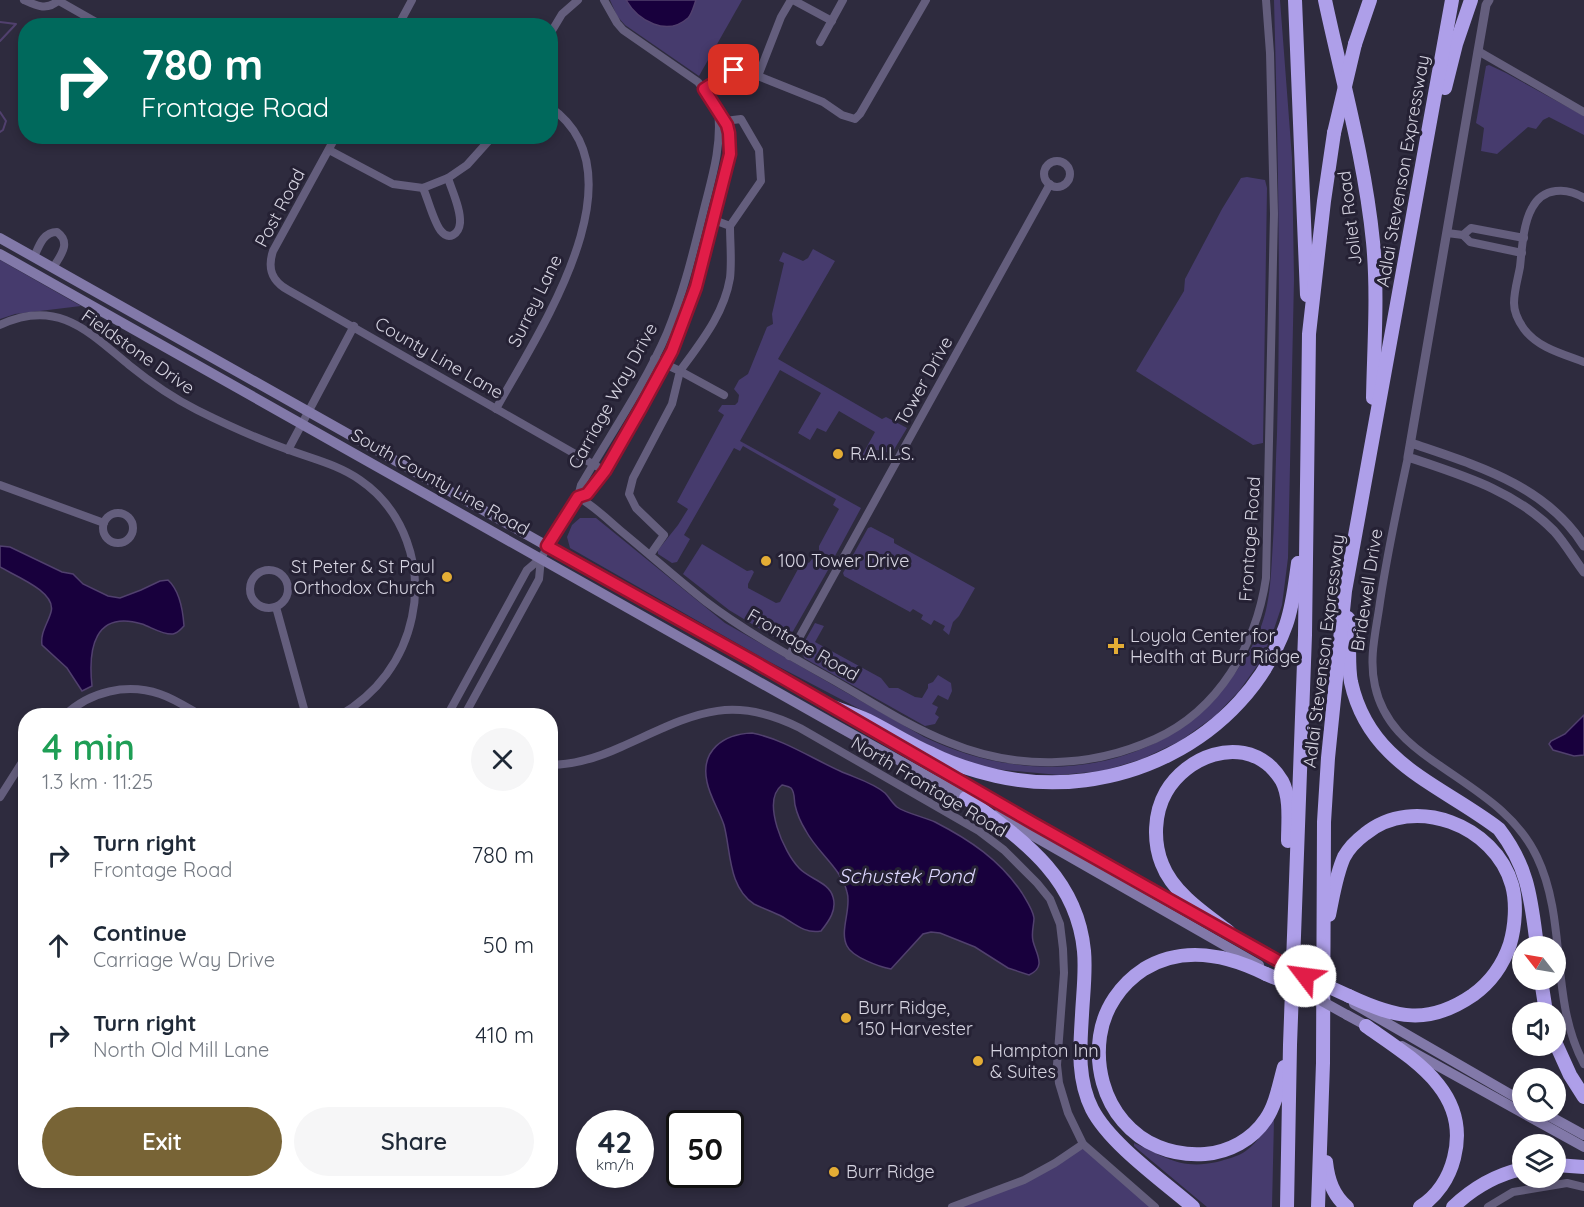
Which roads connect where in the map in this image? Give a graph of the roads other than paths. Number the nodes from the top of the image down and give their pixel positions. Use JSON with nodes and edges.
{"nodes":[{"id":1,"x":24,"y":0,"type":"edge"},
{"id":2,"x":59,"y":0,"type":"edge"},
{"id":3,"x":412,"y":0,"type":"edge"},
{"id":4,"x":578,"y":0,"type":"edge"},
{"id":5,"x":604,"y":0,"type":"edge"},
{"id":6,"x":792,"y":0,"type":"edge"},
{"id":7,"x":843,"y":0,"type":"edge"},
{"id":8,"x":926,"y":0,"type":"edge"},
{"id":9,"x":1266,"y":0,"type":"edge"},
{"id":10,"x":1295,"y":0,"type":"edge"},
{"id":11,"x":1324,"y":0,"type":"edge"},
{"id":12,"x":1370,"y":0,"type":"edge"},
{"id":13,"x":1452,"y":0,"type":"edge"},
{"id":14,"x":1471,"y":0,"type":"edge"},
{"id":15,"x":1489,"y":0,"type":"edge"},
{"id":16,"x":89,"y":18,"type":"edge"},
{"id":17,"x":402,"y":18,"type":"edge"},
{"id":18,"x":558,"y":21,"type":"edge"},
{"id":19,"x":832,"y":21,"type":"junction"},
{"id":20,"x":820,"y":42,"type":"dead end"},
{"id":21,"x":1478,"y":51,"type":"junction"},
{"id":22,"x":758,"y":76,"type":"junction"},
{"id":23,"x":704,"y":89,"type":"junction"},
{"id":24,"x":718,"y":111,"type":"junction"},
{"id":25,"x":1584,"y":112,"type":"edge"},
{"id":26,"x":558,"y":114,"type":"edge"},
{"id":27,"x":725,"y":121,"type":"junction"},
{"id":28,"x":332,"y":144,"type":"edge"},
{"id":29,"x":486,"y":144,"type":"edge"},
{"id":30,"x":329,"y":150,"type":"junction"},
{"id":31,"x":1421,"y":173,"type":"junction"},
{"id":32,"x":712,"y":177,"type":"junction"},
{"id":33,"x":448,"y":178,"type":"junction"},
{"id":34,"x":724,"y":180,"type":"junction"},
{"id":35,"x":1050,"y":184,"type":"dead end"},
{"id":36,"x":423,"y":188,"type":"junction"},
{"id":37,"x":1584,"y":198,"type":"edge"},
{"id":38,"x":714,"y":220,"type":"junction"},
{"id":39,"x":730,"y":226,"type":"junction"},
{"id":40,"x":1447,"y":233,"type":"junction"},
{"id":41,"x":1463,"y":235,"type":"junction"},
{"id":42,"x":0,"y":238,"type":"edge"},
{"id":43,"x":1524,"y":238,"type":"junction"},
{"id":44,"x":1522,"y":253,"type":"junction"},
{"id":45,"x":0,"y":254,"type":"edge"},
{"id":46,"x":33,"y":257,"type":"junction"},
{"id":47,"x":269,"y":263,"type":"joint"},
{"id":48,"x":52,"y":268,"type":"junction"},
{"id":49,"x":677,"y":308,"type":"junction"},
{"id":50,"x":687,"y":312,"type":"junction"},
{"id":51,"x":0,"y":325,"type":"edge"},
{"id":52,"x":354,"y":326,"type":"junction"},
{"id":53,"x":1309,"y":334,"type":"junction"},
{"id":54,"x":654,"y":359,"type":"junction"},
{"id":55,"x":1584,"y":362,"type":"edge"},
{"id":56,"x":665,"y":363,"type":"junction"},
{"id":57,"x":680,"y":371,"type":"junction"},
{"id":58,"x":724,"y":395,"type":"dead end"},
{"id":59,"x":496,"y":409,"type":"junction"},
{"id":60,"x":308,"y":412,"type":"junction"},
{"id":61,"x":302,"y":423,"type":"junction"},
{"id":62,"x":1373,"y":435,"type":"junction"},
{"id":63,"x":1411,"y":443,"type":"junction"},
{"id":64,"x":288,"y":450,"type":"junction"},
{"id":65,"x":1408,"y":458,"type":"junction"},
{"id":66,"x":594,"y":464,"type":"junction"},
{"id":67,"x":605,"y":471,"type":"junction"},
{"id":68,"x":0,"y":484,"type":"edge"},
{"id":69,"x":578,"y":497,"type":"junction"},
{"id":70,"x":1306,"y":513,"type":"junction"},
{"id":71,"x":104,"y":523,"type":"dead end"},
{"id":72,"x":547,"y":546,"type":"junction"},
{"id":73,"x":1584,"y":546,"type":"edge"},
{"id":74,"x":650,"y":555,"type":"junction"},
{"id":75,"x":541,"y":558,"type":"junction"},
{"id":76,"x":1584,"y":572,"type":"edge"},
{"id":77,"x":1345,"y":591,"type":"junction"},
{"id":78,"x":276,"y":607,"type":"junction"},
{"id":79,"x":789,"y":656,"type":"junction"},
{"id":80,"x":833,"y":707,"type":"junction"},
{"id":81,"x":76,"y":708,"type":"edge"},
{"id":82,"x":187,"y":708,"type":"edge"},
{"id":83,"x":304,"y":708,"type":"edge"},
{"id":84,"x":352,"y":708,"type":"edge"},
{"id":85,"x":451,"y":708,"type":"edge"},
{"id":86,"x":468,"y":708,"type":"edge"},
{"id":87,"x":558,"y":765,"type":"edge"},
{"id":88,"x":18,"y":769,"type":"edge"},
{"id":89,"x":0,"y":797,"type":"edge"},
{"id":90,"x":966,"y":798,"type":"junction"},
{"id":91,"x":1295,"y":908,"type":"junction"},
{"id":92,"x":1229,"y":932,"type":"junction"},
{"id":93,"x":1536,"y":936,"type":"edge"},
{"id":94,"x":1322,"y":955,"type":"junction"},
{"id":95,"x":1266,"y":972,"type":"junction"},
{"id":96,"x":1302,"y":982,"type":"junction"},
{"id":97,"x":1349,"y":998,"type":"junction"},
{"id":98,"x":1366,"y":1026,"type":"junction"},
{"id":99,"x":1290,"y":1045,"type":"junction"},
{"id":100,"x":1561,"y":1056,"type":"edge"},
{"id":101,"x":1323,"y":1063,"type":"junction"},
{"id":102,"x":1584,"y":1064,"type":"edge"},
{"id":103,"x":1512,"y":1095,"type":"edge"},
{"id":104,"x":1584,"y":1097,"type":"edge"},
{"id":105,"x":1560,"y":1122,"type":"edge"},
{"id":106,"x":1584,"y":1135,"type":"edge"},
{"id":107,"x":1083,"y":1144,"type":"junction"},
{"id":108,"x":1584,"y":1147,"type":"edge"},
{"id":109,"x":1566,"y":1166,"type":"edge"},
{"id":110,"x":1584,"y":1167,"type":"edge"},
{"id":111,"x":1512,"y":1172,"type":"edge"},
{"id":112,"x":1584,"y":1187,"type":"edge"},
{"id":113,"x":952,"y":1207,"type":"edge"},
{"id":114,"x":1155,"y":1207,"type":"edge"},
{"id":115,"x":1193,"y":1207,"type":"edge"},
{"id":116,"x":1287,"y":1207,"type":"edge"},
{"id":117,"x":1318,"y":1207,"type":"edge"},
{"id":118,"x":1347,"y":1207,"type":"edge"},
{"id":119,"x":1420,"y":1207,"type":"edge"},
{"id":120,"x":1454,"y":1207,"type":"edge"},
{"id":121,"x":1488,"y":1207,"type":"edge"}],
"edges":[{"from":1,"to":2,"type":"street"},
{"from":2,"to":16,"type":"street"},
{"from":3,"to":17,"type":"street"},
{"from":4,"to":18,"type":"street"},
{"from":5,"to":23,"type":"street","name":"Carriage Way Drive"},
{"from":6,"to":19,"type":"street"},
{"from":6,"to":22,"type":"street"},
{"from":7,"to":19,"type":"street"},
{"from":8,"to":22,"type":"street"},
{"from":9,"to":79,"type":"street","name":"Frontage Road"},
{"from":10,"to":53,"type":"highway"},
{"from":11,"to":62,"type":"highway","name":"Joliet Road"},
{"from":12,"to":53,"type":"highway","name":"Adlai Stevenson Expressway","bridge":true},
{"from":13,"to":31,"type":"highway","name":"Adlai Stevenson Expressway"},
{"from":14,"to":31,"type":"highway"},
{"from":15,"to":21,"type":"street","name":"Bridewell Drive"},
{"from":19,"to":20,"type":"street"},
{"from":21,"to":25,"type":"street"},
{"from":21,"to":40,"type":"street","name":"Bridewell Drive"},
{"from":22,"to":23,"type":"street"},
{"from":23,"to":24,"type":"street","name":"Carriage Way Drive"},
{"from":24,"to":27,"type":"street","name":"Carriage Way Drive"},
{"from":24,"to":32,"type":"street","name":"Carriage Way Drive"},
{"from":26,"to":59,"type":"street","name":"Surrey Lane"},
{"from":27,"to":34,"type":"street","name":"Carriage Way Drive"},
{"from":27,"to":39,"type":"street"},
{"from":28,"to":30,"type":"street","name":"Post Road"},
{"from":29,"to":33,"type":"street"},
{"from":30,"to":36,"type":"street"},
{"from":30,"to":47,"type":"street","name":"Post Road"},
{"from":31,"to":62,"type":"highway","name":"Adlai Stevenson Expressway"},
{"from":32,"to":34,"type":"street"},
{"from":32,"to":49,"type":"street","name":"Carriage Way Drive"},
{"from":33,"to":36,"type":"street"},
{"from":33,"to":36,"type":"street"},
{"from":34,"to":38,"type":"street","name":"Carriage Way Drive"},
{"from":35,"to":79,"type":"street","name":"Tower Drive"},
{"from":37,"to":43,"type":"street"},
{"from":38,"to":39,"type":"street"},
{"from":38,"to":50,"type":"street","name":"Carriage Way Drive"},
{"from":39,"to":57,"type":"street"},
{"from":40,"to":41,"type":"street"},
{"from":40,"to":63,"type":"street","name":"Bridewell Drive"},
{"from":41,"to":43,"type":"street"},
{"from":41,"to":44,"type":"street"},
{"from":42,"to":46,"type":"main road","name":"South County Line Road"},
{"from":43,"to":44,"type":"street"},
{"from":44,"to":55,"type":"street"},
{"from":45,"to":61,"type":"main road","name":"South County Line Road"},
{"from":46,"to":48,"type":"main road","name":"South County Line Road"},
{"from":46,"to":48,"type":"street"},
{"from":47,"to":52,"type":"street","name":"County Line Lane"},
{"from":48,"to":60,"type":"main road","name":"South County Line Road"},
{"from":49,"to":50,"type":"street","name":"Carriage Way Drive"},
{"from":49,"to":54,"type":"street","name":"Carriage Way Drive"},
{"from":50,"to":56,"type":"street","name":"Carriage Way Drive"},
{"from":51,"to":64,"type":"street","name":"Fieldstone Drive"},
{"from":52,"to":59,"type":"street","name":"County Line Lane"},
{"from":52,"to":60,"type":"street"},
{"from":53,"to":70,"type":"highway","name":"Adlai Stevenson Expressway"},
{"from":54,"to":56,"type":"street"},
{"from":54,"to":66,"type":"street","name":"Carriage Way Drive"},
{"from":56,"to":57,"type":"street"},
{"from":56,"to":67,"type":"street","name":"Carriage Way Drive"},
{"from":57,"to":58,"type":"street"},
{"from":57,"to":74,"type":"street"},
{"from":59,"to":66,"type":"street","name":"County Line Lane"},
{"from":60,"to":61,"type":"street"},
{"from":60,"to":72,"type":"main road","name":"South County Line Road"},
{"from":61,"to":64,"type":"street"},
{"from":61,"to":75,"type":"main road","name":"South County Line Road"},
{"from":62,"to":77,"type":"highway","name":"Adlai Stevenson Expressway"},
{"from":63,"to":65,"type":"street","name":"Bridewell Drive"},
{"from":63,"to":73,"type":"street"},
{"from":64,"to":84,"type":"street","name":"Fieldstone Drive"},
{"from":65,"to":76,"type":"street"},
{"from":65,"to":102,"type":"street","name":"Bridewell Drive"},
{"from":66,"to":67,"type":"street","name":"County Line Lane"},
{"from":66,"to":69,"type":"street","name":"Carriage Way Drive"},
{"from":67,"to":69,"type":"street","name":"Carriage Way Drive"},
{"from":68,"to":71,"type":"street"},
{"from":69,"to":72,"type":"street"},
{"from":69,"to":74,"type":"street","name":"Frontage Road"},
{"from":70,"to":80,"type":"highway"},
{"from":70,"to":91,"type":"highway","name":"Adlai Stevenson Expressway"},
{"from":72,"to":75,"type":"street"},
{"from":72,"to":80,"type":"main road","name":"South County Line Road"},
{"from":74,"to":79,"type":"street","name":"Frontage Road"},
{"from":75,"to":85,"type":"street"},
{"from":75,"to":86,"type":"street"},
{"from":75,"to":90,"type":"main road","name":"South County Line Road"},
{"from":77,"to":93,"type":"highway"},
{"from":77,"to":94,"type":"highway","name":"Adlai Stevenson Expressway"},
{"from":78,"to":78,"type":"street"},
{"from":78,"to":83,"type":"street"},
{"from":80,"to":92,"type":"main road","name":"South County Line Road"},
{"from":81,"to":82,"type":"street"},
{"from":87,"to":107,"type":"street","name":"North Frontage Road"},
{"from":88,"to":89,"type":"street"},
{"from":90,"to":95,"type":"main road","name":"South County Line Road"},
{"from":90,"to":115,"type":"highway"},
{"from":91,"to":92,"type":"highway"},
{"from":91,"to":99,"type":"highway","name":"Adlai Stevenson Expressway"},
{"from":92,"to":96,"type":"main road","name":"South County Line Road","bridge":true},
{"from":94,"to":97,"type":"highway"},
{"from":94,"to":101,"type":"highway","name":"Adlai Stevenson Expressway"},
{"from":95,"to":96,"type":"highway","bridge":true},
{"from":95,"to":99,"type":"highway"},
{"from":96,"to":97,"type":"highway","bridge":true},
{"from":96,"to":98,"type":"main road","name":"South County Line Road","bridge":true},
{"from":97,"to":103,"type":"main road"},
{"from":98,"to":108,"type":"main road","name":"South County Line Road"},
{"from":98,"to":119,"type":"highway"},
{"from":99,"to":116,"type":"highway","name":"Adlai Stevenson Expressway"},
{"from":100,"to":104,"type":"highway"},
{"from":101,"to":117,"type":"highway","name":"Adlai Stevenson Expressway"},
{"from":101,"to":118,"type":"highway"},
{"from":105,"to":106,"type":"main road"},
{"from":107,"to":113,"type":"street"},
{"from":107,"to":114,"type":"street","name":"North Frontage Road"},
{"from":109,"to":110,"type":"highway"},
{"from":111,"to":120,"type":"highway"},
{"from":112,"to":121,"type":"street"}]}
